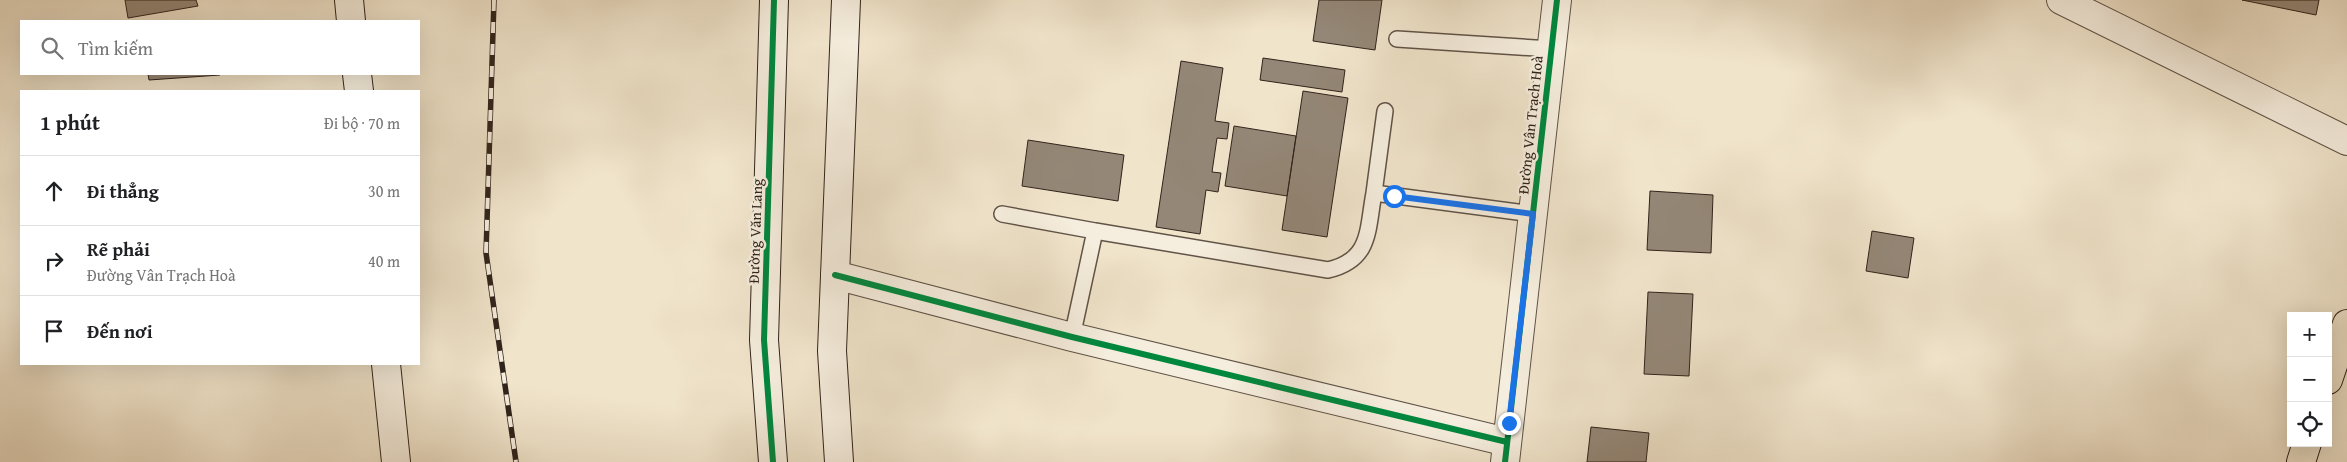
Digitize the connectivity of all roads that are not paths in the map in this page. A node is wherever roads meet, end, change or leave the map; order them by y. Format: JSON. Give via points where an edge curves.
{"nodes":[{"id":1,"x":349,"y":0,"type":"edge"},
{"id":2,"x":774,"y":0,"type":"edge"},
{"id":3,"x":846,"y":0,"type":"edge"},
{"id":4,"x":1557,"y":0,"type":"edge"},
{"id":5,"x":2061,"y":0,"type":"edge"},
{"id":6,"x":351,"y":20,"type":"edge"},
{"id":7,"x":1397,"y":39,"type":"dead end"},
{"id":8,"x":1551,"y":49,"type":"junction"},
{"id":9,"x":357,"y":75,"type":"edge"},
{"id":10,"x":359,"y":90,"type":"edge"},
{"id":11,"x":1385,"y":111,"type":"dead end"},
{"id":12,"x":2347,"y":141,"type":"edge"},
{"id":13,"x":1374,"y":193,"type":"junction"},
{"id":14,"x":1002,"y":214,"type":"dead end"},
{"id":15,"x":1533,"y":214,"type":"junction"},
{"id":16,"x":1095,"y":231,"type":"junction"},
{"id":17,"x":835,"y":275,"type":"junction"},
{"id":18,"x":2347,"y":324,"type":"edge"},
{"id":19,"x":1072,"y":337,"type":"junction"},
{"id":20,"x":386,"y":365,"type":"edge"},
{"id":21,"x":2332,"y":368,"type":"edge"},
{"id":22,"x":2307,"y":447,"type":"edge"},
{"id":23,"x":1506,"y":452,"type":"edge"},
{"id":24,"x":396,"y":462,"type":"edge"},
{"id":25,"x":773,"y":462,"type":"edge"},
{"id":26,"x":839,"y":462,"type":"edge"},
{"id":27,"x":2301,"y":462,"type":"edge"}],
"edges":[{"from":1,"to":6,"type":"street"},
{"from":2,"to":25,"type":"street","name":"Đường Văn Lang","via":[[764,340]]},
{"from":3,"to":17,"type":"street"},
{"from":4,"to":8,"type":"street","name":"Đường Vân Trạch Hoà"},
{"from":5,"to":12,"type":"street"},
{"from":7,"to":8,"type":"lane"},
{"from":8,"to":15,"type":"street","name":"Đường Vân Trạch Hoà"},
{"from":9,"to":10,"type":"street"},
{"from":11,"to":13,"type":"lane"},
{"from":13,"to":15,"type":"lane"},
{"from":13,"to":16,"type":"lane","via":[[1366,241],[1359,256],[1344,267],[1328,270]]},
{"from":14,"to":16,"type":"lane"},
{"from":15,"to":23,"type":"street","name":"Đường Vân Trạch Hoà"},
{"from":16,"to":19,"type":"lane"},
{"from":17,"to":19,"type":"street"},
{"from":17,"to":26,"type":"street","via":[[832,351]]},
{"from":18,"to":21,"type":"highway"},
{"from":19,"to":23,"type":"street"},
{"from":20,"to":24,"type":"street"},
{"from":22,"to":27,"type":"highway"}]}
